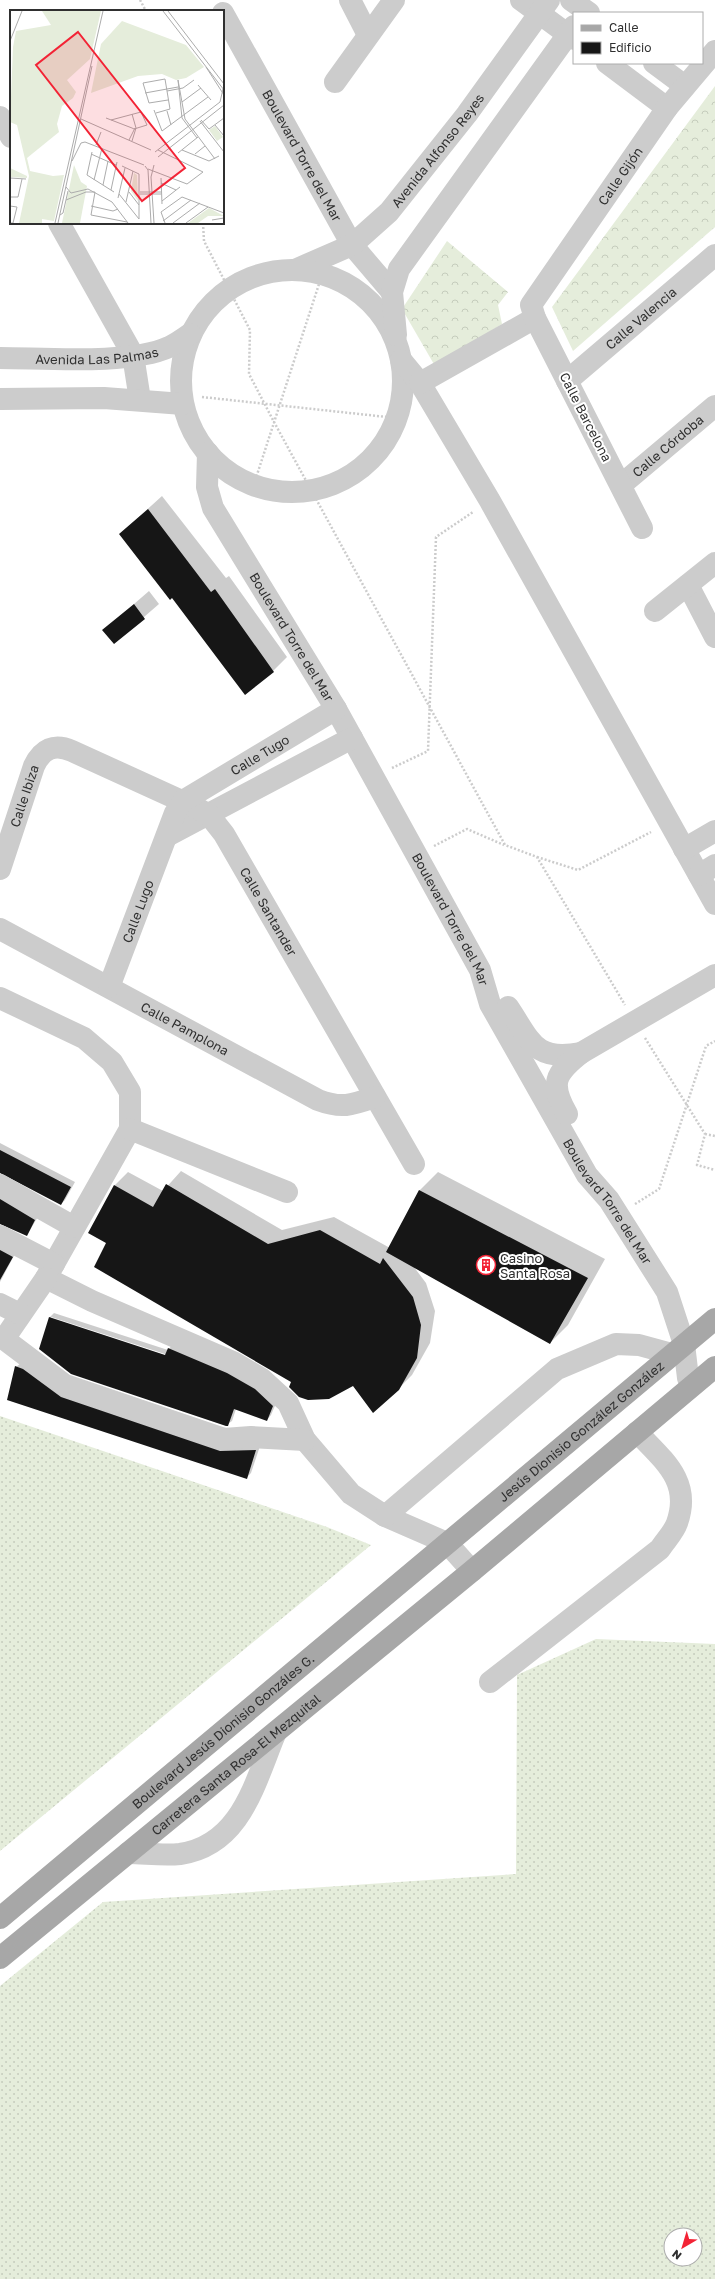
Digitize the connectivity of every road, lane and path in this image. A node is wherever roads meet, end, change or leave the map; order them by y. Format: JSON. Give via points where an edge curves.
{"nodes":[{"id":1,"x":140,"y":0,"type":"edge"},
{"id":2,"x":216,"y":0,"type":"edge"},
{"id":3,"x":350,"y":0,"type":"edge"},
{"id":4,"x":394,"y":0,"type":"edge"},
{"id":5,"x":521,"y":0,"type":"edge"},
{"id":6,"x":544,"y":6,"type":"edge"},
{"id":7,"x":145,"y":10,"type":"edge"},
{"id":8,"x":221,"y":10,"type":"edge"},
{"id":9,"x":573,"y":15,"type":"edge"},
{"id":10,"x":224,"y":16,"type":"edge"},
{"id":11,"x":573,"y":27,"type":"edge"},
{"id":12,"x":368,"y":35,"type":"junction"},
{"id":13,"x":715,"y":50,"type":"edge"},
{"id":14,"x":608,"y":64,"type":"edge"},
{"id":15,"x":655,"y":64,"type":"edge"},
{"id":16,"x":335,"y":82,"type":"dead end"},
{"id":17,"x":685,"y":86,"type":"junction"},
{"id":18,"x":667,"y":108,"type":"junction"},
{"id":19,"x":0,"y":117,"type":"edge"},
{"id":20,"x":10,"y":135,"type":"edge"},
{"id":21,"x":60,"y":224,"type":"edge"},
{"id":22,"x":204,"y":224,"type":"edge"},
{"id":23,"x":352,"y":245,"type":"junction"},
{"id":24,"x":715,"y":255,"type":"edge"},
{"id":25,"x":297,"y":269,"type":"junction"},
{"id":26,"x":322,"y":274,"type":"junction"},
{"id":27,"x":228,"y":290,"type":"junction"},
{"id":28,"x":392,"y":292,"type":"junction"},
{"id":29,"x":533,"y":312,"type":"junction"},
{"id":30,"x":190,"y":334,"type":"junction"},
{"id":31,"x":399,"y":351,"type":"junction"},
{"id":32,"x":133,"y":355,"type":"junction"},
{"id":33,"x":0,"y":358,"type":"edge"},
{"id":34,"x":567,"y":380,"type":"junction"},
{"id":35,"x":420,"y":383,"type":"junction"},
{"id":36,"x":0,"y":399,"type":"edge"},
{"id":37,"x":140,"y":400,"type":"junction"},
{"id":38,"x":182,"y":400,"type":"junction"},
{"id":39,"x":264,"y":403,"type":"junction"},
{"id":40,"x":280,"y":405,"type":"junction"},
{"id":41,"x":715,"y":406,"type":"edge"},
{"id":42,"x":396,"y":418,"type":"junction"},
{"id":43,"x":274,"y":422,"type":"junction"},
{"id":44,"x":208,"y":453,"type":"junction"},
{"id":45,"x":254,"y":484,"type":"junction"},
{"id":46,"x":620,"y":485,"type":"junction"},
{"id":47,"x":311,"y":489,"type":"junction"},
{"id":48,"x":490,"y":501,"type":"junction"},
{"id":49,"x":642,"y":528,"type":"dead end"},
{"id":50,"x":715,"y":563,"type":"edge"},
{"id":51,"x":688,"y":585,"type":"junction"},
{"id":52,"x":655,"y":611,"type":"dead end"},
{"id":53,"x":715,"y":637,"type":"edge"},
{"id":54,"x":428,"y":705,"type":"junction"},
{"id":55,"x":336,"y":709,"type":"junction"},
{"id":56,"x":352,"y":738,"type":"junction"},
{"id":57,"x":47,"y":749,"type":"joint"},
{"id":58,"x":258,"y":756,"type":"junction"},
{"id":59,"x":373,"y":776,"type":"junction"},
{"id":60,"x":273,"y":780,"type":"junction"},
{"id":61,"x":183,"y":801,"type":"junction"},
{"id":62,"x":208,"y":815,"type":"junction"},
{"id":63,"x":669,"y":822,"type":"junction"},
{"id":64,"x":715,"y":831,"type":"edge"},
{"id":65,"x":167,"y":836,"type":"junction"},
{"id":66,"x":505,"y":845,"type":"junction"},
{"id":67,"x":684,"y":849,"type":"junction"},
{"id":68,"x":417,"y":855,"type":"junction"},
{"id":69,"x":537,"y":857,"type":"junction"},
{"id":70,"x":0,"y":869,"type":"edge"},
{"id":71,"x":707,"y":870,"type":"edge"},
{"id":72,"x":715,"y":904,"type":"edge"},
{"id":73,"x":0,"y":930,"type":"edge"},
{"id":74,"x":480,"y":970,"type":"junction"},
{"id":75,"x":715,"y":975,"type":"edge"},
{"id":76,"x":109,"y":987,"type":"junction"},
{"id":77,"x":0,"y":998,"type":"edge"},
{"id":78,"x":635,"y":1022,"type":"junction"},
{"id":79,"x":715,"y":1040,"type":"edge"},
{"id":80,"x":581,"y":1053,"type":"junction"},
{"id":81,"x":375,"y":1097,"type":"junction"},
{"id":82,"x":687,"y":1104,"type":"junction"},
{"id":83,"x":130,"y":1129,"type":"junction"},
{"id":84,"x":704,"y":1134,"type":"junction"},
{"id":85,"x":715,"y":1136,"type":"edge"},
{"id":86,"x":414,"y":1164,"type":"dead end"},
{"id":87,"x":715,"y":1170,"type":"edge"},
{"id":88,"x":0,"y":1186,"type":"edge"},
{"id":89,"x":287,"y":1192,"type":"dead end"},
{"id":90,"x":613,"y":1207,"type":"junction"},
{"id":91,"x":74,"y":1227,"type":"junction"},
{"id":92,"x":0,"y":1236,"type":"edge"},
{"id":93,"x":50,"y":1271,"type":"junction"},
{"id":94,"x":0,"y":1304,"type":"edge"},
{"id":95,"x":20,"y":1314,"type":"junction"},
{"id":96,"x":715,"y":1319,"type":"edge"},
{"id":97,"x":2,"y":1340,"type":"edge"},
{"id":98,"x":678,"y":1349,"type":"junction"},
{"id":99,"x":715,"y":1367,"type":"edge"},
{"id":100,"x":691,"y":1386,"type":"junction"},
{"id":101,"x":637,"y":1432,"type":"junction"},
{"id":102,"x":305,"y":1440,"type":"junction"},
{"id":103,"x":385,"y":1516,"type":"junction"},
{"id":104,"x":447,"y":1543,"type":"junction"},
{"id":105,"x":472,"y":1570,"type":"junction"},
{"id":106,"x":490,"y":1682,"type":"dead end"},
{"id":107,"x":276,"y":1732,"type":"junction"},
{"id":108,"x":128,"y":1853,"type":"junction"},
{"id":109,"x":0,"y":1918,"type":"edge"},
{"id":110,"x":0,"y":1958,"type":"edge"}],
"edges":[{"from":1,"to":7,"type":"path"},
{"from":2,"to":8,"type":"street","name":"Boulevard Torre del Mar"},
{"from":3,"to":12,"type":"street"},
{"from":4,"to":12,"type":"street"},
{"from":5,"to":6,"type":"street"},
{"from":6,"to":9,"type":"street"},
{"from":6,"to":23,"type":"street","name":"Avenida Alfonso Reyes","via":[[467,114],[420,174],[389,212]]},
{"from":10,"to":23,"type":"street","name":"Boulevard Torre del Mar"},
{"from":11,"to":28,"type":"street","via":[[399,269]]},
{"from":12,"to":16,"type":"street"},
{"from":13,"to":17,"type":"street","name":"Calle Gijón"},
{"from":14,"to":18,"type":"street"},
{"from":15,"to":17,"type":"street"},
{"from":17,"to":18,"type":"street","name":"Calle Gijón"},
{"from":18,"to":29,"type":"street","name":"Calle Gijón"},
{"from":19,"to":20,"type":"street"},
{"from":21,"to":32,"type":"street"},
{"from":22,"to":27,"type":"path","via":[[204,240]]},
{"from":23,"to":25,"type":"street","name":"Avenida Alfonso Reyes"},
{"from":23,"to":28,"type":"street","name":"Boulevard Torre del Mar"},
{"from":24,"to":34,"type":"street","name":"Calle Valencia"},
{"from":25,"to":26,"type":"street"},
{"from":25,"to":27,"type":"street","via":[[265,272]]},
{"from":26,"to":31,"type":"street","via":[[358,291],[381,314]]},
{"from":26,"to":40,"type":"path"},
{"from":27,"to":30,"type":"street","via":[[208,306]]},
{"from":27,"to":39,"type":"path","via":[[250,330],[249,374]]},
{"from":28,"to":31,"type":"street"},
{"from":29,"to":34,"type":"street","name":"Calle Barcelona"},
{"from":29,"to":35,"type":"street"},
{"from":30,"to":32,"type":"street","name":"Avenida Las Palmas","via":[[168,347]]},
{"from":30,"to":38,"type":"street","via":[[182,357]]},
{"from":31,"to":35,"type":"street"},
{"from":31,"to":42,"type":"street","via":[[403,393]]},
{"from":32,"to":33,"type":"street","name":"Avenida Las Palmas","via":[[94,358]]},
{"from":32,"to":37,"type":"street"},
{"from":34,"to":46,"type":"street","name":"Calle Barcelona"},
{"from":35,"to":48,"type":"street"},
{"from":36,"to":37,"type":"street"},
{"from":37,"to":38,"type":"street"},
{"from":38,"to":39,"type":"path"},
{"from":38,"to":44,"type":"street","via":[[192,430]]},
{"from":39,"to":40,"type":"path"},
{"from":39,"to":43,"type":"path"},
{"from":40,"to":42,"type":"path"},
{"from":40,"to":43,"type":"path"},
{"from":41,"to":46,"type":"street","name":"Calle Córdoba"},
{"from":42,"to":47,"type":"street","via":[[378,451],[354,473],[325,487]]},
{"from":43,"to":45,"type":"path"},
{"from":43,"to":47,"type":"path"},
{"from":44,"to":45,"type":"street","via":[[232,475]]},
{"from":44,"to":55,"type":"street","name":"Boulevard Torre del Mar","via":[[207,487],[213,508]]},
{"from":45,"to":47,"type":"street","via":[[262,488],[294,492]]},
{"from":46,"to":49,"type":"street","name":"Calle Barcelona"},
{"from":47,"to":54,"type":"path"},
{"from":48,"to":54,"type":"path","via":[[436,537]]},
{"from":48,"to":63,"type":"street"},
{"from":50,"to":51,"type":"street"},
{"from":51,"to":52,"type":"street"},
{"from":51,"to":53,"type":"street"},
{"from":54,"to":59,"type":"path","via":[[428,750]]},
{"from":54,"to":66,"type":"path"},
{"from":55,"to":56,"type":"street","name":"Boulevard Torre del Mar"},
{"from":55,"to":58,"type":"street","name":"Calle Tugo"},
{"from":56,"to":59,"type":"street","name":"Boulevard Torre del Mar"},
{"from":56,"to":60,"type":"street"},
{"from":57,"to":61,"type":"street","name":"Calle Santander","via":[[62,747]]},
{"from":57,"to":70,"type":"street","name":"Calle Ibiza","via":[[39,755],[34,766]]},
{"from":58,"to":60,"type":"street"},
{"from":58,"to":61,"type":"street","name":"Calle Tugo"},
{"from":59,"to":68,"type":"street","name":"Boulevard Torre del Mar"},
{"from":60,"to":62,"type":"street"},
{"from":61,"to":62,"type":"street","name":"Calle Santander"},
{"from":61,"to":65,"type":"street","name":"Calle Lugo"},
{"from":62,"to":65,"type":"street"},
{"from":62,"to":81,"type":"street","name":"Calle Santander","via":[[224,834]]},
{"from":63,"to":67,"type":"street"},
{"from":63,"to":69,"type":"path","via":[[578,870]]},
{"from":64,"to":67,"type":"street"},
{"from":65,"to":76,"type":"street","name":"Calle Lugo"},
{"from":66,"to":68,"type":"path","via":[[467,829]]},
{"from":66,"to":69,"type":"path"},
{"from":67,"to":71,"type":"street"},
{"from":68,"to":74,"type":"street","name":"Boulevard Torre del Mar"},
{"from":69,"to":78,"type":"path"},
{"from":71,"to":72,"type":"street"},
{"from":73,"to":76,"type":"street","name":"Calle Pamplona"},
{"from":74,"to":80,"type":"street","via":[[538,1048],[561,1057]]},
{"from":74,"to":90,"type":"street","name":"Boulevard Torre del Mar","via":[[490,1004],[587,1175]]},
{"from":75,"to":78,"type":"street"},
{"from":76,"to":81,"type":"street","name":"Calle Pamplona","via":[[318,1100],[332,1105],[348,1106]]},
{"from":77,"to":83,"type":"street","via":[[84,1038],[112,1062],[130,1092]]},
{"from":78,"to":80,"type":"street"},
{"from":78,"to":82,"type":"path"},
{"from":79,"to":82,"type":"path","via":[[706,1046]]},
{"from":80,"to":90,"type":"street","via":[[559,1073],[557,1097],[598,1169]]},
{"from":81,"to":86,"type":"street","name":"Calle Santander"},
{"from":82,"to":84,"type":"path"},
{"from":82,"to":90,"type":"path","via":[[659,1189]]},
{"from":83,"to":89,"type":"street"},
{"from":83,"to":91,"type":"street"},
{"from":84,"to":85,"type":"path"},
{"from":84,"to":87,"type":"path","via":[[697,1165]]},
{"from":88,"to":91,"type":"street"},
{"from":90,"to":98,"type":"street","name":"Boulevard Torre del Mar","via":[[668,1292]]},
{"from":91,"to":93,"type":"street"},
{"from":92,"to":93,"type":"street"},
{"from":93,"to":95,"type":"street"},
{"from":93,"to":102,"type":"street","via":[[92,1301],[250,1371],[288,1403]]},
{"from":94,"to":95,"type":"street"},
{"from":95,"to":97,"type":"street"},
{"from":96,"to":98,"type":"main road","name":"Jesús Dionisio González González"},
{"from":97,"to":102,"type":"street","via":[[65,1385],[217,1437]]},
{"from":98,"to":100,"type":"street","name":"Boulevard Torre del Mar"},
{"from":98,"to":103,"type":"street","via":[[616,1344],[558,1369]]},
{"from":98,"to":104,"type":"main road","name":"Jesús Dionisio González González"},
{"from":99,"to":100,"type":"main road"},
{"from":100,"to":101,"type":"main road"},
{"from":101,"to":105,"type":"main road"},
{"from":101,"to":106,"type":"street","via":[[670,1467],[679,1482],[682,1499],[677,1524],[660,1549]]},
{"from":102,"to":103,"type":"street","via":[[351,1494]]},
{"from":103,"to":104,"type":"street"},
{"from":104,"to":105,"type":"street"},
{"from":104,"to":109,"type":"main road","name":"Boulevard Jesús Dionisio Gonzáles G."},
{"from":105,"to":107,"type":"main road","name":"Carretera Santa Rosa-El Mezquital"},
{"from":107,"to":108,"type":"main road","name":"Carretera Santa Rosa-El Mezquital"},
{"from":107,"to":108,"type":"street","via":[[243,1810],[227,1832],[199,1850],[178,1854]]},
{"from":108,"to":110,"type":"main road","name":"Carretera Santa Rosa-El Mezquital"}]}
